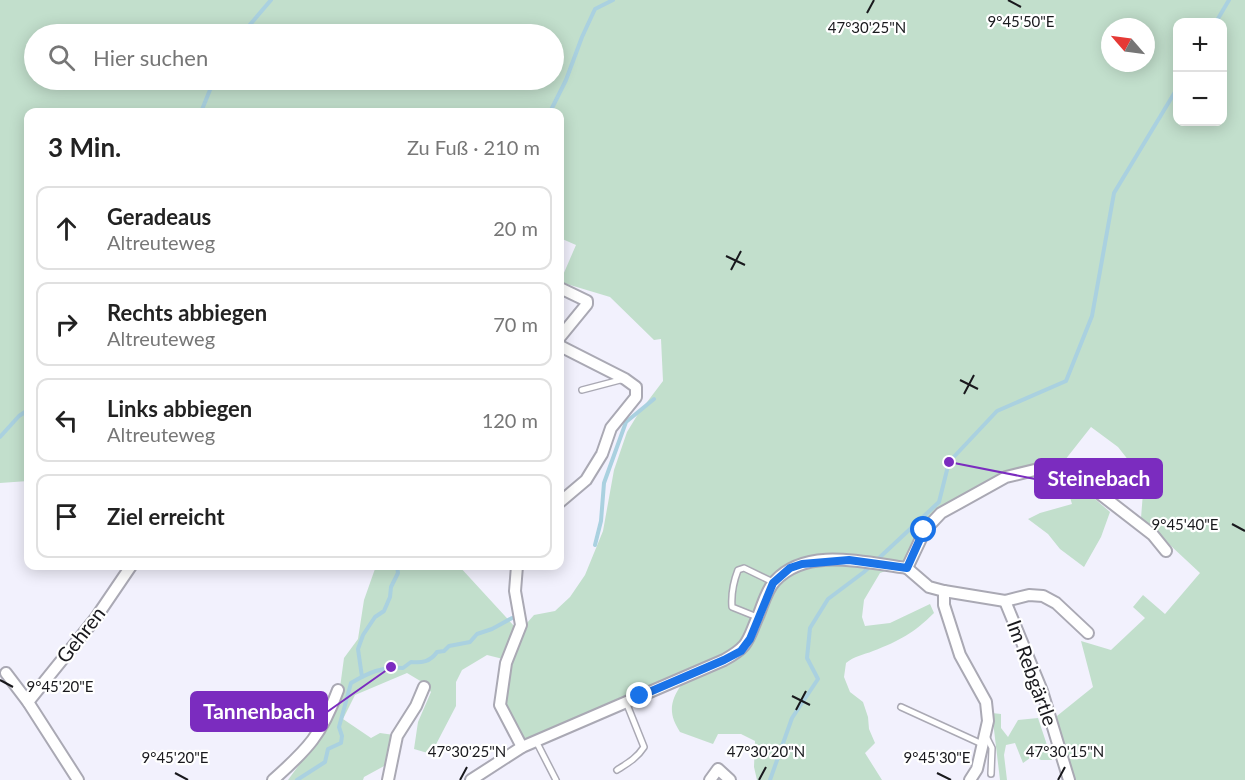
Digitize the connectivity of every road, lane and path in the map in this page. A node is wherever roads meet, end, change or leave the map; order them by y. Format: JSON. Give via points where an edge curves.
{"nodes":[{"id":1,"x":564,"y":290,"type":"edge"},
{"id":2,"x":564,"y":332,"type":"edge"},
{"id":3,"x":564,"y":348,"type":"edge"},
{"id":4,"x":625,"y":378,"type":"junction"},
{"id":5,"x":582,"y":390,"type":"dead end"},
{"id":6,"x":564,"y":499,"type":"edge"},
{"id":7,"x":1166,"y":551,"type":"dead end"},
{"id":8,"x":907,"y":568,"type":"junction"},
{"id":9,"x":128,"y":570,"type":"edge"},
{"id":10,"x":517,"y":570,"type":"edge"},
{"id":11,"x":773,"y":583,"type":"junction"},
{"id":12,"x":944,"y":591,"type":"junction"},
{"id":13,"x":1005,"y":601,"type":"junction"},
{"id":14,"x":757,"y":617,"type":"junction"},
{"id":15,"x":1088,"y":633,"type":"dead end"},
{"id":16,"x":6,"y":673,"type":"dead end"},
{"id":17,"x":424,"y":687,"type":"dead end"},
{"id":18,"x":338,"y":690,"type":"dead end"},
{"id":19,"x":28,"y":702,"type":"junction"},
{"id":20,"x":626,"y":702,"type":"junction"},
{"id":21,"x":901,"y":707,"type":"dead end"},
{"id":22,"x":983,"y":739,"type":"junction"},
{"id":23,"x":537,"y":741,"type":"junction"},
{"id":24,"x":522,"y":747,"type":"junction"},
{"id":25,"x":617,"y":770,"type":"dead end"},
{"id":26,"x":991,"y":774,"type":"dead end"},
{"id":27,"x":78,"y":780,"type":"edge"},
{"id":28,"x":273,"y":780,"type":"edge"},
{"id":29,"x":388,"y":780,"type":"edge"},
{"id":30,"x":471,"y":780,"type":"edge"},
{"id":31,"x":556,"y":780,"type":"edge"},
{"id":32,"x":710,"y":780,"type":"edge"},
{"id":33,"x":730,"y":780,"type":"edge"},
{"id":34,"x":970,"y":780,"type":"edge"},
{"id":35,"x":1069,"y":780,"type":"edge"}],
"edges":[{"from":1,"to":2,"type":"street","via":[[587,304]]},
{"from":3,"to":4,"type":"street"},
{"from":4,"to":5,"type":"lane"},
{"from":4,"to":6,"type":"street","via":[[636,387],[636,397],[611,428],[602,454],[586,480]]},
{"from":7,"to":8,"type":"street","via":[[1119,507],[1064,466],[1055,465],[1006,477],[940,513],[924,530]]},
{"from":8,"to":11,"type":"street","via":[[829,560],[790,568]]},
{"from":8,"to":12,"type":"street","name":"Im Rebgärtle","via":[[929,587]]},
{"from":9,"to":19,"type":"street","name":"Gehren","via":[[95,620]]},
{"from":10,"to":24,"type":"street","via":[[515,591],[521,625],[506,663],[500,705]]},
{"from":11,"to":14,"type":"street"},
{"from":11,"to":14,"type":"lane","via":[[744,568],[738,570],[732,607]]},
{"from":12,"to":13,"type":"street","name":"Im Rebgärtle"},
{"from":12,"to":22,"type":"street","via":[[944,604],[960,655],[986,702],[988,721]]},
{"from":13,"to":15,"type":"street","name":"Im Rebgärtle","via":[[1043,596]]},
{"from":13,"to":35,"type":"street","name":"Im Rebgärtle","via":[[1042,691]]},
{"from":14,"to":20,"type":"street","via":[[750,639],[741,651]]},
{"from":16,"to":19,"type":"street"},
{"from":17,"to":29,"type":"street","via":[[397,736]]},
{"from":18,"to":28,"type":"street","via":[[330,713],[310,746]]},
{"from":19,"to":27,"type":"street"},
{"from":20,"to":23,"type":"street"},
{"from":20,"to":25,"type":"lane","via":[[644,747]]},
{"from":21,"to":22,"type":"lane"},
{"from":22,"to":26,"type":"lane","via":[[992,748]]},
{"from":22,"to":34,"type":"street","via":[[977,769]]},
{"from":23,"to":24,"type":"street"},
{"from":23,"to":31,"type":"lane"},
{"from":24,"to":30,"type":"street"},
{"from":32,"to":33,"type":"street","via":[[718,769]]}]}
